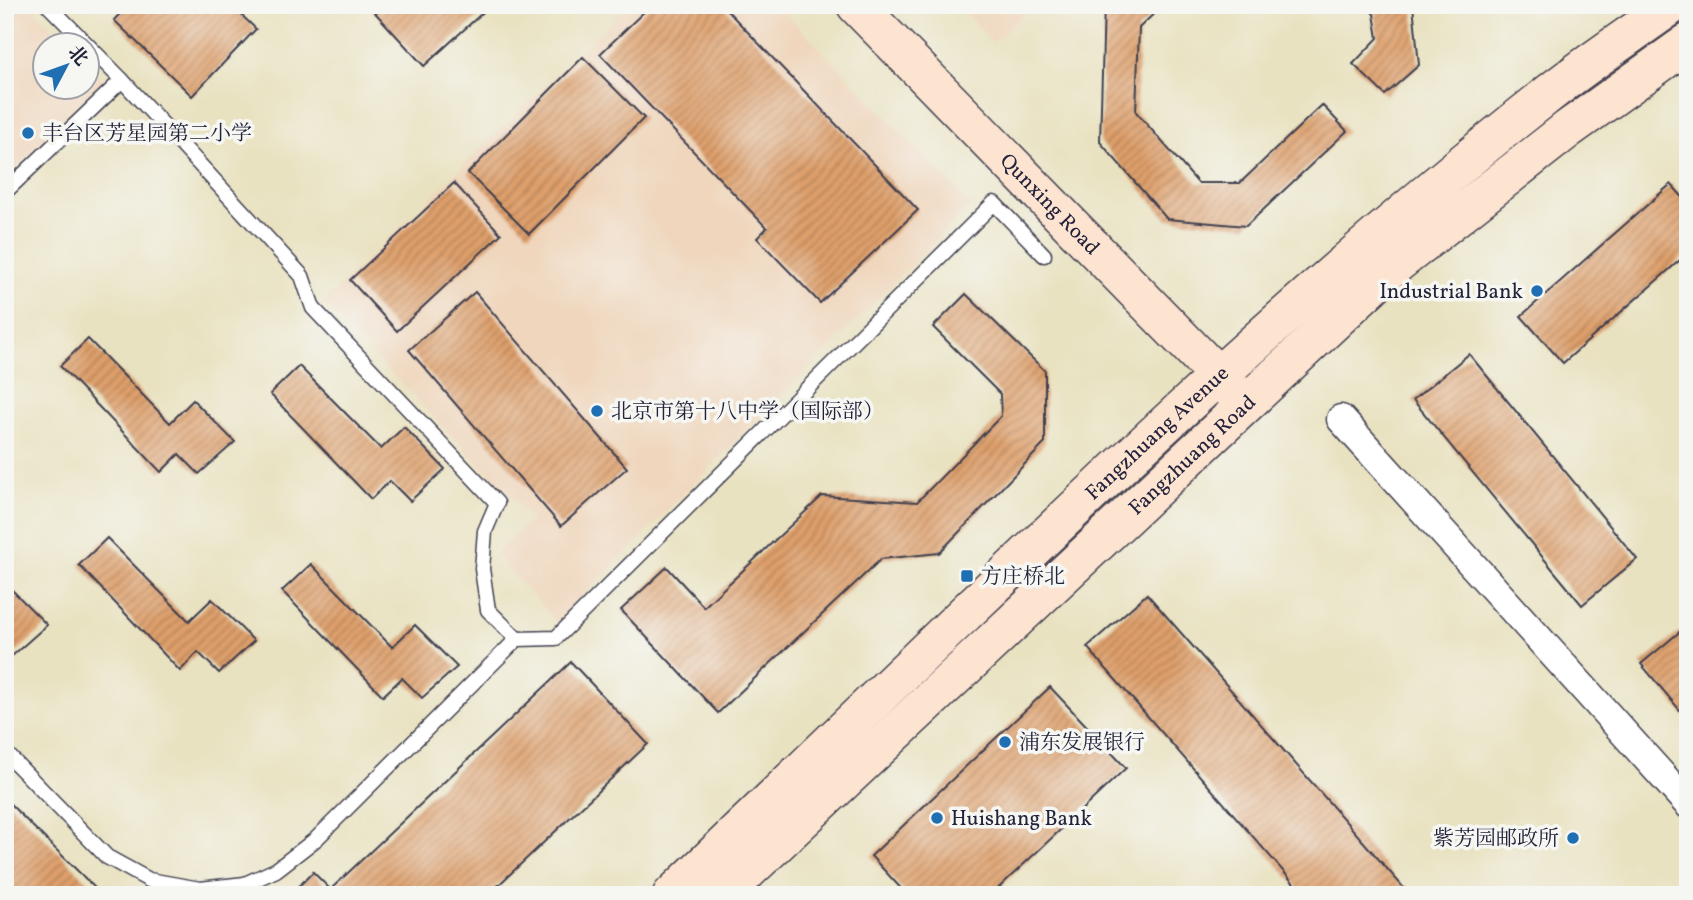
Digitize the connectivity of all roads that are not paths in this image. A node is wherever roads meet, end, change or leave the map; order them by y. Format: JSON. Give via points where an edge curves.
{"nodes":[{"id":1,"x":48,"y":5,"type":"edge"},
{"id":2,"x":856,"y":5,"type":"edge"},
{"id":3,"x":1672,"y":5,"type":"edge"},
{"id":4,"x":1688,"y":43,"type":"edge"},
{"id":5,"x":122,"y":80,"type":"junction"},
{"id":6,"x":5,"y":192,"type":"edge"},
{"id":7,"x":1044,"y":255,"type":"dead end"},
{"id":8,"x":1217,"y":374,"type":"junction"},
{"id":9,"x":1243,"y":403,"type":"junction"},
{"id":10,"x":1341,"y":419,"type":"dead end"},
{"id":11,"x":517,"y":639,"type":"junction"},
{"id":12,"x":5,"y":752,"type":"edge"},
{"id":13,"x":1688,"y":804,"type":"edge"},
{"id":14,"x":672,"y":895,"type":"edge"},
{"id":15,"x":722,"y":895,"type":"edge"}],
"edges":[{"from":1,"to":5,"type":"lane"},
{"from":2,"to":8,"type":"main road","name":"Qunxing Road"},
{"from":3,"to":8,"type":"main road","name":"Fangzhuang Avenue","via":[[1543,98]]},
{"from":4,"to":9,"type":"main road","name":"Fangzhuang Road","via":[[1568,129],[1390,269]]},
{"from":5,"to":6,"type":"lane"},
{"from":5,"to":11,"type":"lane","via":[[302,276],[313,308],[497,503],[485,531],[482,569],[488,610]]},
{"from":7,"to":11,"type":"lane","via":[[994,203],[556,638]]},
{"from":8,"to":9,"type":"main road","name":"Qunxing Road"},
{"from":8,"to":14,"type":"main road","name":"Fangzhuang Avenue"},
{"from":9,"to":15,"type":"main road","name":"Fangzhuang Road"},
{"from":10,"to":13,"type":"street"},
{"from":11,"to":12,"type":"lane","via":[[316,839],[276,870],[245,884],[200,889],[149,880],[107,857]]}]}
